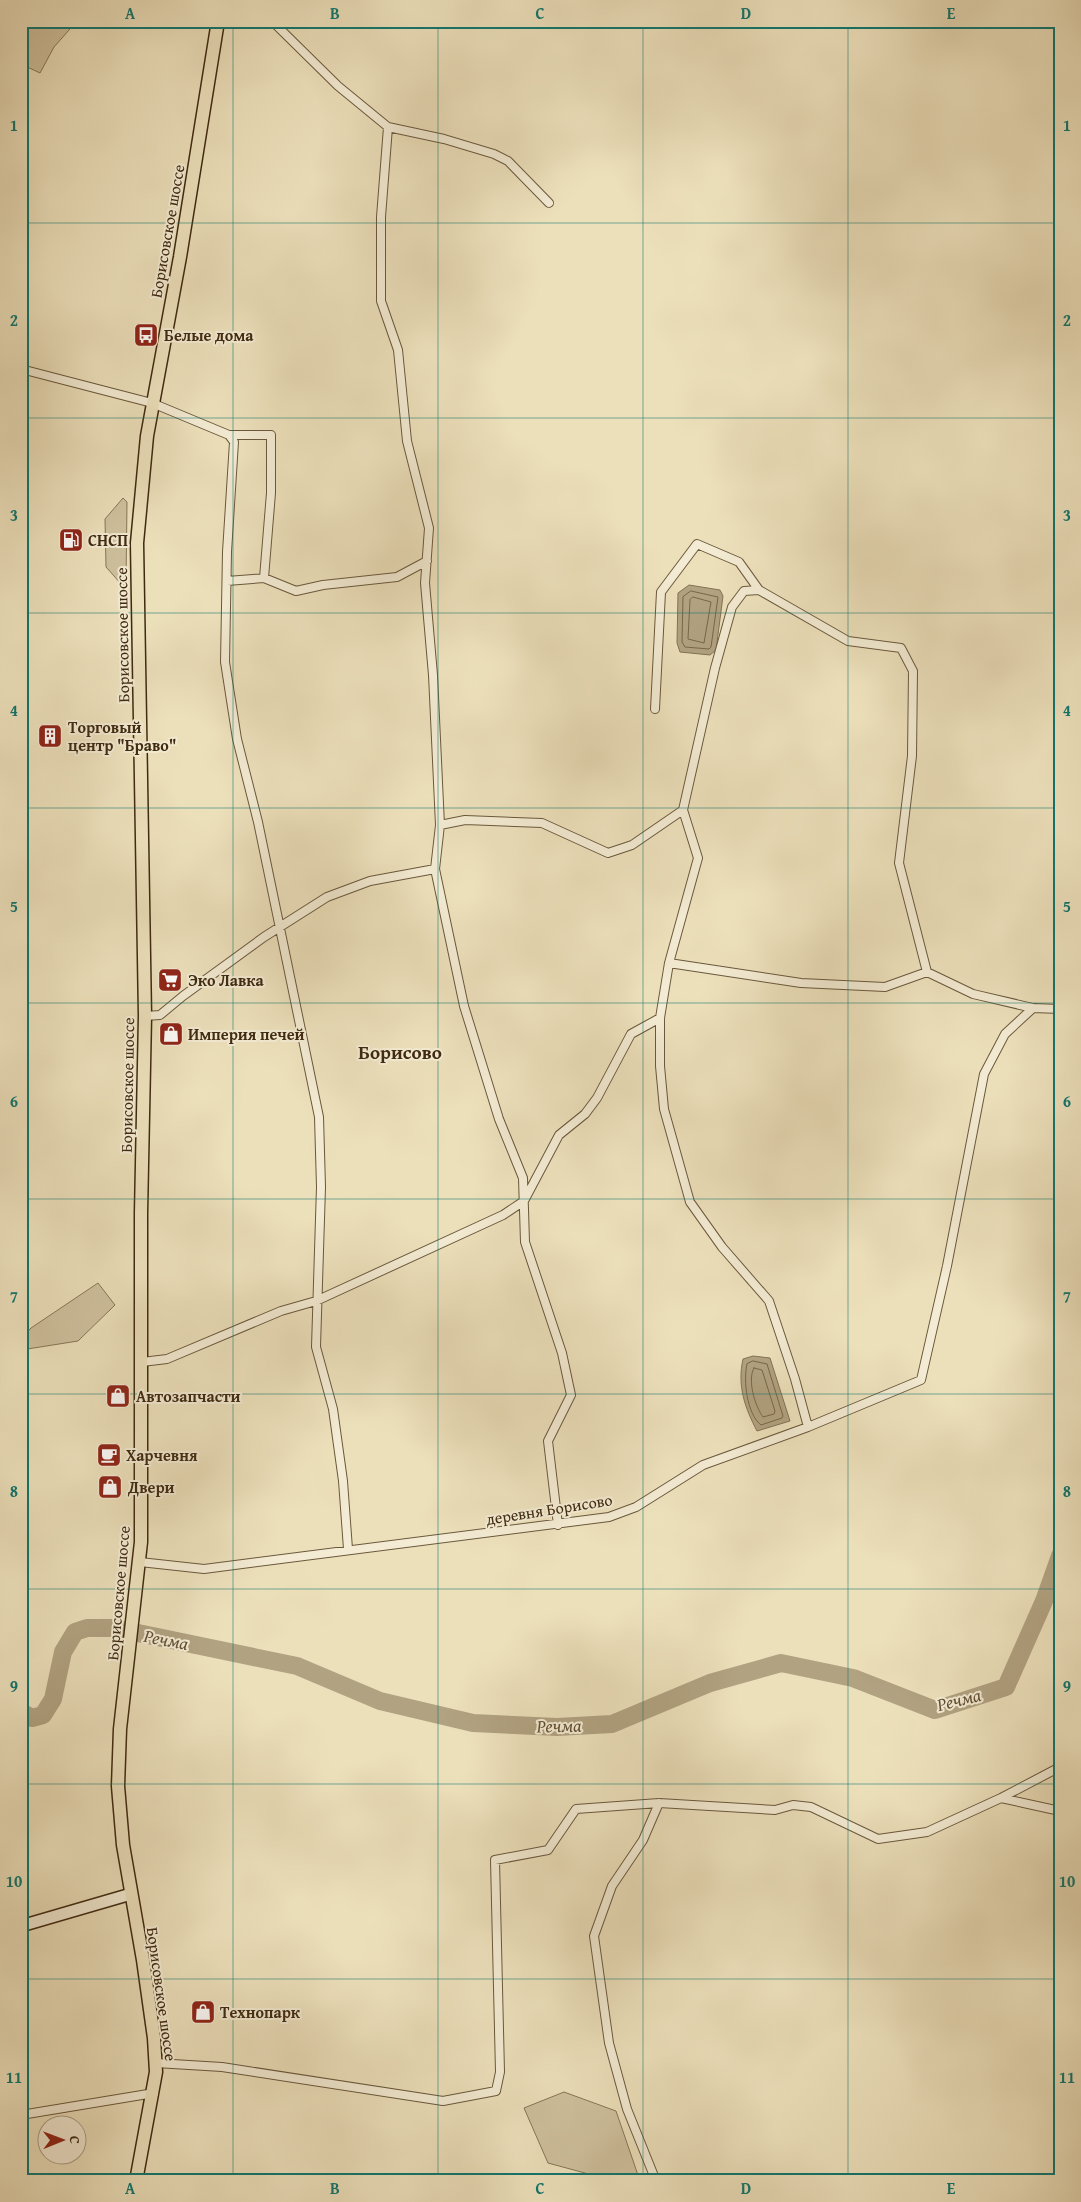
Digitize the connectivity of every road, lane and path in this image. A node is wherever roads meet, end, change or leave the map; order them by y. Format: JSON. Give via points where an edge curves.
{"nodes":[{"id":1,"x":218,"y":21,"type":"edge"},
{"id":2,"x":272,"y":21,"type":"edge"},
{"id":3,"x":388,"y":127,"type":"junction"},
{"id":4,"x":549,"y":204,"type":"dead end"},
{"id":5,"x":21,"y":369,"type":"edge"},
{"id":6,"x":152,"y":403,"type":"junction"},
{"id":7,"x":229,"y":434,"type":"junction"},
{"id":8,"x":427,"y":561,"type":"junction"},
{"id":9,"x":264,"y":578,"type":"junction"},
{"id":10,"x":227,"y":581,"type":"junction"},
{"id":11,"x":759,"y":590,"type":"junction"},
{"id":12,"x":655,"y":709,"type":"dead end"},
{"id":13,"x":683,"y":810,"type":"junction"},
{"id":14,"x":440,"y":825,"type":"junction"},
{"id":15,"x":434,"y":869,"type":"junction"},
{"id":16,"x":279,"y":929,"type":"junction"},
{"id":17,"x":669,"y":963,"type":"junction"},
{"id":18,"x":926,"y":972,"type":"junction"},
{"id":19,"x":1032,"y":1008,"type":"junction"},
{"id":20,"x":1060,"y":1009,"type":"edge"},
{"id":21,"x":145,"y":1016,"type":"junction"},
{"id":22,"x":660,"y":1018,"type":"junction"},
{"id":23,"x":524,"y":1201,"type":"junction"},
{"id":24,"x":316,"y":1301,"type":"junction"},
{"id":25,"x":142,"y":1362,"type":"junction"},
{"id":26,"x":808,"y":1427,"type":"junction"},
{"id":27,"x":558,"y":1525,"type":"junction"},
{"id":28,"x":348,"y":1549,"type":"junction"},
{"id":29,"x":140,"y":1562,"type":"junction"},
{"id":30,"x":1060,"y":1767,"type":"edge"},
{"id":31,"x":1001,"y":1798,"type":"junction"},
{"id":32,"x":659,"y":1803,"type":"junction"},
{"id":33,"x":1060,"y":1811,"type":"edge"},
{"id":34,"x":131,"y":1894,"type":"junction"},
{"id":35,"x":21,"y":1926,"type":"edge"},
{"id":36,"x":156,"y":2063,"type":"junction"},
{"id":37,"x":154,"y":2093,"type":"junction"},
{"id":38,"x":21,"y":2115,"type":"edge"},
{"id":39,"x":136,"y":2181,"type":"edge"},
{"id":40,"x":656,"y":2181,"type":"edge"}],
"edges":[{"from":1,"to":6,"type":"main road","name":"Борисовское шоссе","via":[[180,257]]},
{"from":2,"to":3,"type":"street","via":[[338,86]]},
{"from":3,"to":4,"type":"street","via":[[444,139],[501,157]]},
{"from":3,"to":8,"type":"street","via":[[380,217],[381,301],[398,350],[407,441],[429,528]]},
{"from":5,"to":6,"type":"street"},
{"from":6,"to":7,"type":"street"},
{"from":6,"to":21,"type":"main road","name":"Борисовское шоссе","via":[[137,543]]},
{"from":7,"to":9,"type":"street","via":[[271,435]]},
{"from":7,"to":10,"type":"street","via":[[234,442]]},
{"from":8,"to":9,"type":"street","via":[[397,577],[296,591]]},
{"from":8,"to":14,"type":"street","via":[[425,583]]},
{"from":9,"to":10,"type":"street"},
{"from":10,"to":16,"type":"street","via":[[225,662],[237,739],[258,822]]},
{"from":11,"to":12,"type":"street","via":[[738,562],[697,544],[661,592]]},
{"from":11,"to":13,"type":"street","via":[[744,591],[732,608]]},
{"from":11,"to":18,"type":"street","via":[[848,641],[901,648],[913,671],[912,756],[899,863]]},
{"from":13,"to":14,"type":"street","via":[[632,845],[608,853],[542,823],[464,820]]},
{"from":13,"to":17,"type":"street","via":[[698,858]]},
{"from":14,"to":15,"type":"street"},
{"from":15,"to":16,"type":"street","via":[[370,881],[327,897]]},
{"from":15,"to":23,"type":"street","via":[[464,1006],[498,1119],[523,1178]]},
{"from":16,"to":21,"type":"street","via":[[205,980],[160,1016]]},
{"from":16,"to":24,"type":"street","via":[[319,1117],[321,1187]]},
{"from":17,"to":18,"type":"street","via":[[801,983],[885,988]]},
{"from":17,"to":22,"type":"street"},
{"from":18,"to":19,"type":"street","via":[[974,994]]},
{"from":19,"to":20,"type":"street"},
{"from":19,"to":26,"type":"street","name":"деревня Борисово","via":[[1005,1034],[984,1074],[921,1380]]},
{"from":21,"to":25,"type":"main road","name":"Борисовское шоссе"},
{"from":22,"to":23,"type":"street","via":[[631,1034],[598,1098],[586,1114],[559,1135]]},
{"from":22,"to":26,"type":"street","via":[[664,1109],[690,1202],[722,1247],[769,1300]]},
{"from":23,"to":24,"type":"street","via":[[503,1215]]},
{"from":23,"to":27,"type":"street","via":[[525,1242],[562,1353],[571,1395],[548,1441]]},
{"from":24,"to":25,"type":"street","via":[[281,1311],[167,1359]]},
{"from":24,"to":28,"type":"street","via":[[316,1347],[333,1409],[344,1481]]},
{"from":25,"to":29,"type":"main road","name":"Борисовское шоссе"},
{"from":26,"to":27,"type":"street","name":"деревня Борисово","via":[[702,1465],[636,1507],[609,1517]]},
{"from":27,"to":28,"type":"street","name":"деревня Борисово"},
{"from":28,"to":29,"type":"street","name":"деревня Борисово","via":[[204,1569]]},
{"from":29,"to":34,"type":"main road","name":"Борисовское шоссе","via":[[120,1729],[118,1786]]},
{"from":30,"to":31,"type":"street"},
{"from":31,"to":32,"type":"street","via":[[927,1832],[878,1838],[811,1807],[793,1805],[774,1810]]},
{"from":31,"to":33,"type":"street"},
{"from":32,"to":36,"type":"street","via":[[576,1809],[548,1850],[495,1860],[500,2072],[496,2091],[444,2101],[222,2067]]},
{"from":32,"to":40,"type":"street","via":[[643,1840],[612,1886],[594,1936],[610,2049],[626,2109]]},
{"from":34,"to":35,"type":"street"},
{"from":34,"to":36,"type":"main road","name":"Борисовское шоссе"},
{"from":36,"to":37,"type":"main road","name":"Борисовское шоссе"},
{"from":37,"to":38,"type":"street"},
{"from":37,"to":39,"type":"main road","name":"Борисовское шоссе"}]}
